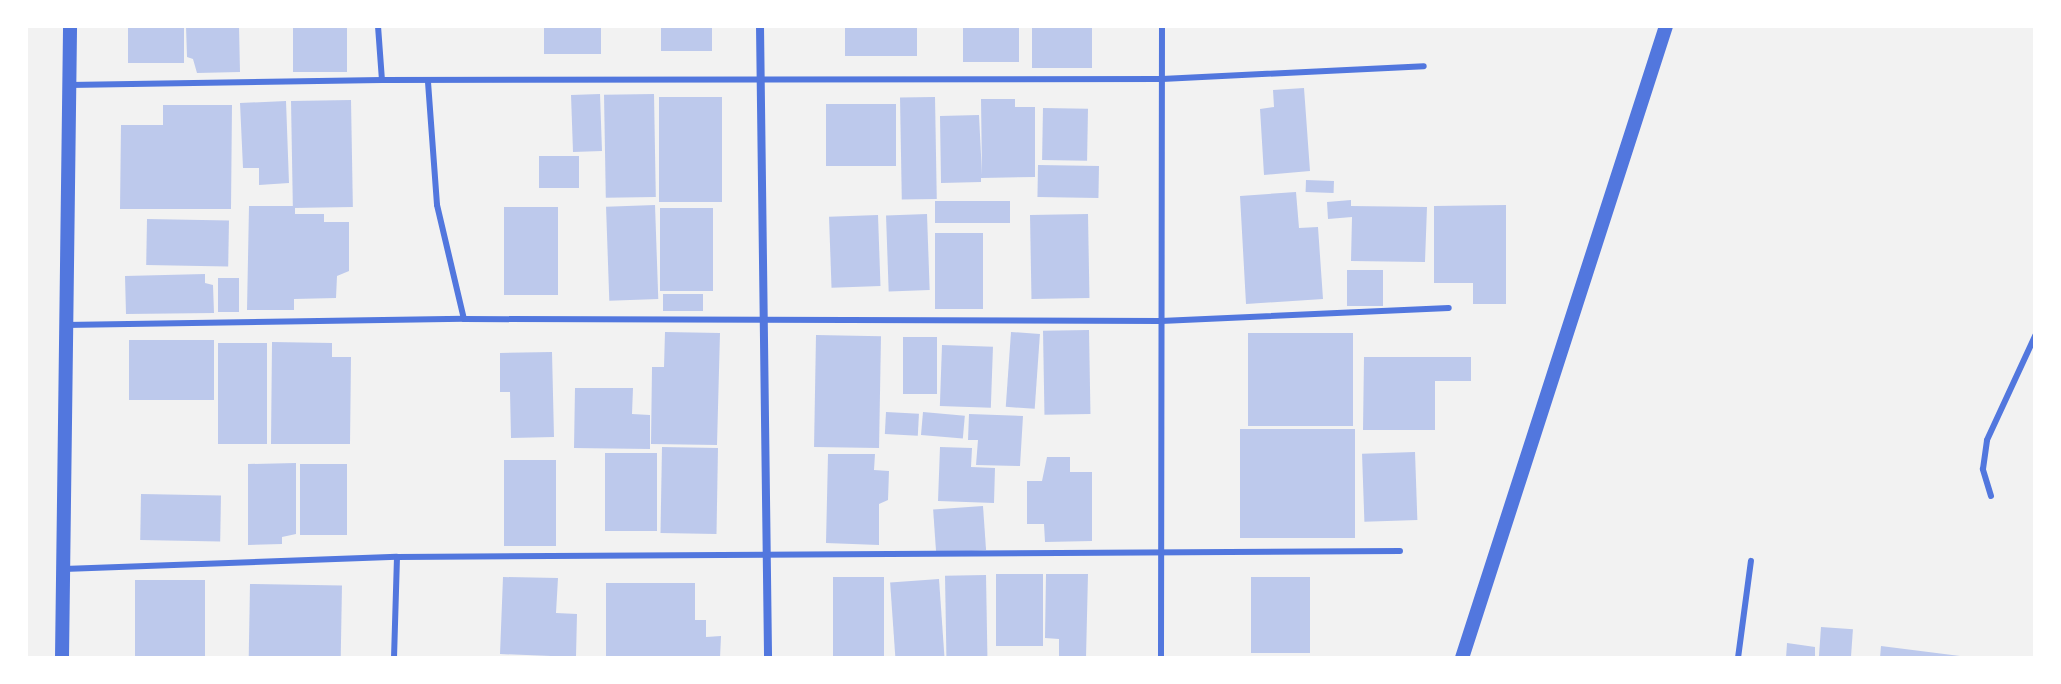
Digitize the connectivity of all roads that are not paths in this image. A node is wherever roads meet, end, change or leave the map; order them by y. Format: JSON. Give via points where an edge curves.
{"nodes":[{"id":1,"x":70,"y":26,"type":"edge"},
{"id":2,"x":378,"y":26,"type":"edge"},
{"id":3,"x":760,"y":26,"type":"edge"},
{"id":4,"x":1162,"y":26,"type":"edge"},
{"id":5,"x":1666,"y":26,"type":"edge"},
{"id":6,"x":1424,"y":66,"type":"dead end"},
{"id":7,"x":1162,"y":79,"type":"junction"},
{"id":8,"x":382,"y":80,"type":"junction"},
{"id":9,"x":760,"y":80,"type":"junction"},
{"id":10,"x":428,"y":82,"type":"junction"},
{"id":11,"x":69,"y":85,"type":"junction"},
{"id":12,"x":1449,"y":308,"type":"dead end"},
{"id":13,"x":464,"y":319,"type":"junction"},
{"id":14,"x":763,"y":321,"type":"junction"},
{"id":15,"x":1162,"y":321,"type":"junction"},
{"id":16,"x":65,"y":325,"type":"junction"},
{"id":17,"x":2035,"y":336,"type":"edge"},
{"id":18,"x":1991,"y":496,"type":"dead end"},
{"id":19,"x":1400,"y":551,"type":"dead end"},
{"id":20,"x":1160,"y":553,"type":"junction"},
{"id":21,"x":767,"y":556,"type":"junction"},
{"id":22,"x":397,"y":557,"type":"junction"},
{"id":23,"x":1751,"y":561,"type":"dead end"},
{"id":24,"x":60,"y":569,"type":"junction"},
{"id":25,"x":62,"y":658,"type":"edge"},
{"id":26,"x":394,"y":658,"type":"edge"},
{"id":27,"x":768,"y":658,"type":"edge"},
{"id":28,"x":1161,"y":658,"type":"edge"},
{"id":29,"x":1462,"y":658,"type":"edge"},
{"id":30,"x":1738,"y":658,"type":"edge"}],
"edges":[{"from":1,"to":11,"type":"street"},
{"from":2,"to":8,"type":"lane"},
{"from":3,"to":9,"type":"street"},
{"from":4,"to":7,"type":"lane"},
{"from":5,"to":29,"type":"street"},
{"from":6,"to":7,"type":"lane"},
{"from":7,"to":9,"type":"lane"},
{"from":7,"to":15,"type":"lane"},
{"from":8,"to":10,"type":"lane"},
{"from":8,"to":11,"type":"lane"},
{"from":9,"to":10,"type":"lane"},
{"from":9,"to":14,"type":"street"},
{"from":10,"to":13,"type":"lane","via":[[437,205]]},
{"from":11,"to":16,"type":"street"},
{"from":12,"to":15,"type":"lane"},
{"from":13,"to":14,"type":"lane"},
{"from":13,"to":16,"type":"lane"},
{"from":14,"to":15,"type":"lane"},
{"from":14,"to":21,"type":"street"},
{"from":15,"to":20,"type":"lane"},
{"from":16,"to":24,"type":"street"},
{"from":17,"to":18,"type":"lane","via":[[1987,440],[1983,469]]},
{"from":19,"to":20,"type":"lane"},
{"from":20,"to":21,"type":"lane"},
{"from":20,"to":28,"type":"lane"},
{"from":21,"to":22,"type":"lane"},
{"from":21,"to":27,"type":"street"},
{"from":22,"to":24,"type":"lane"},
{"from":22,"to":26,"type":"lane"},
{"from":23,"to":30,"type":"lane"},
{"from":24,"to":25,"type":"street"}]}
